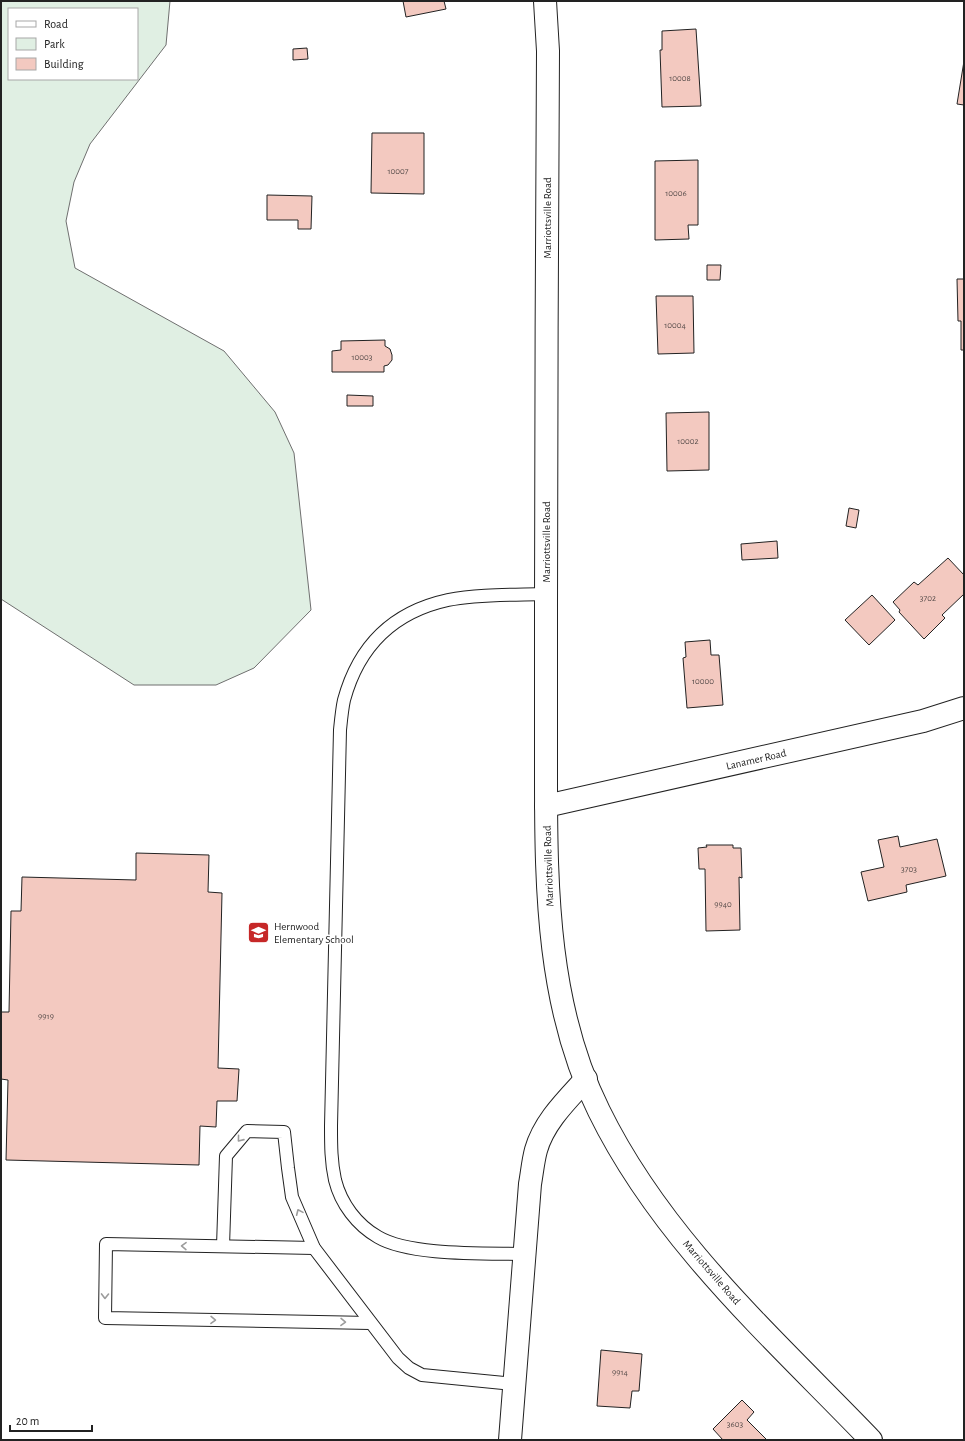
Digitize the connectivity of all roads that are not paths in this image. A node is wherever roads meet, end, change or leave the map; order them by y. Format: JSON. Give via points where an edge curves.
{"nodes":[{"id":1,"x":545,"y":1,"type":"edge"},
{"id":2,"x":546,"y":594,"type":"junction"},
{"id":3,"x":964,"y":708,"type":"edge"},
{"id":4,"x":546,"y":806,"type":"junction"},
{"id":5,"x":586,"y":1080,"type":"junction"},
{"id":6,"x":223,"y":1246,"type":"junction"},
{"id":7,"x":314,"y":1248,"type":"junction"},
{"id":8,"x":524,"y":1254,"type":"junction"},
{"id":9,"x":370,"y":1323,"type":"junction"},
{"id":10,"x":514,"y":1384,"type":"junction"},
{"id":11,"x":510,"y":1440,"type":"edge"},
{"id":12,"x":871,"y":1440,"type":"edge"}],
"edges":[{"from":1,"to":2,"type":"main road","name":"Marriottsville Road","via":[[548,51]]},
{"from":2,"to":4,"type":"main road","name":"Marriottsville Road"},
{"from":2,"to":8,"type":"lane","via":[[450,600],[430,604],[398,619],[381,633],[364,653],[353,673],[344,701],[340,730],[331,1126],[331,1157],[336,1182],[345,1205],[359,1224],[379,1237],[401,1246],[426,1250]]},
{"from":3,"to":4,"type":"main road","name":"Lanamer Road","via":[[923,721]]},
{"from":4,"to":5,"type":"main road","name":"Marriottsville Road","via":[[547,874],[554,951],[566,1019]]},
{"from":5,"to":8,"type":"main road","via":[[558,1110],[536,1150],[530,1184]]},
{"from":5,"to":12,"type":"main road","name":"Marriottsville Road","via":[[599,1111],[621,1150],[641,1184],[667,1219],[753,1319]]},
{"from":6,"to":7,"type":"lane"},
{"from":7,"to":6,"type":"lane","one_way":true,"via":[[292,1197],[284,1132],[247,1131],[226,1156]]},
{"from":6,"to":9,"type":"lane","one_way":true,"via":[[106,1244],[105,1318]]},
{"from":7,"to":9,"type":"lane"},
{"from":8,"to":10,"type":"main road"},
{"from":9,"to":10,"type":"lane","via":[[398,1358],[422,1375]]},
{"from":10,"to":11,"type":"main road"}]}
